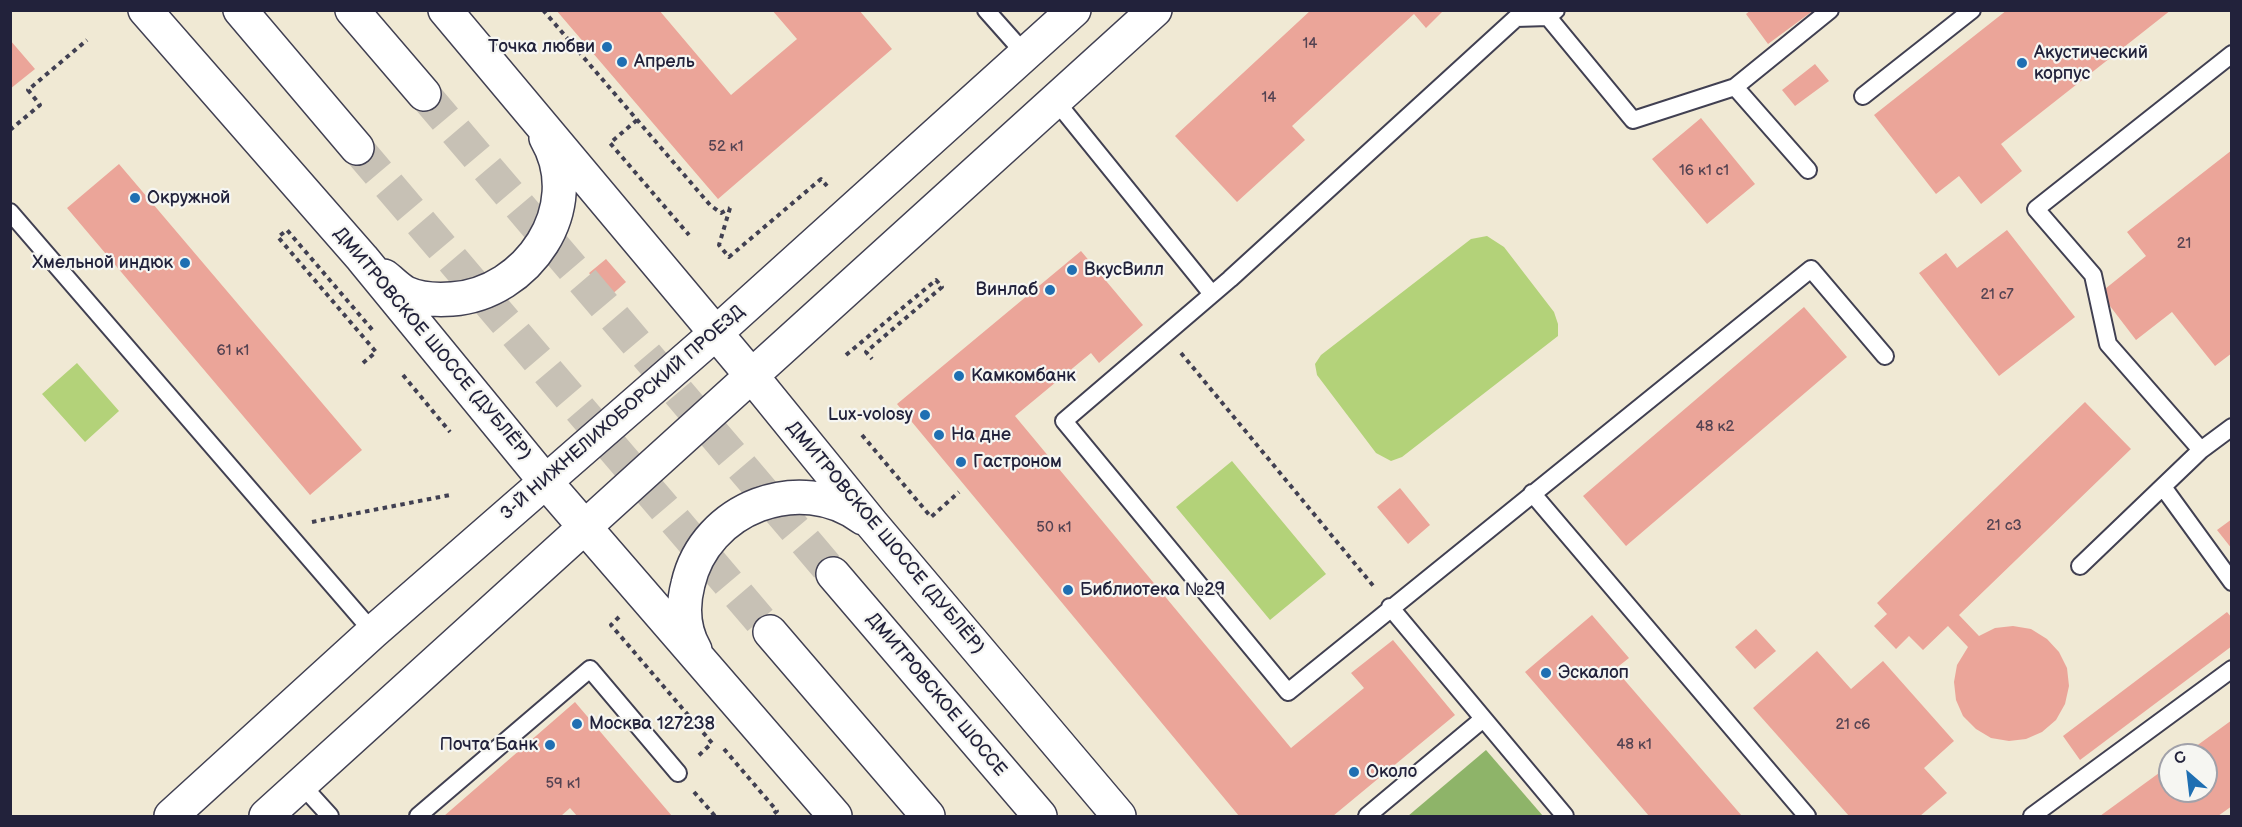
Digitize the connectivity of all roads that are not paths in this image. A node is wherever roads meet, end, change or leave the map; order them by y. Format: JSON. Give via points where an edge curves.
{"nodes":[{"id":1,"x":145,"y":10,"type":"edge"},
{"id":2,"x":240,"y":10,"type":"edge"},
{"id":3,"x":352,"y":10,"type":"edge"},
{"id":4,"x":445,"y":10,"type":"edge"},
{"id":5,"x":986,"y":10,"type":"edge"},
{"id":6,"x":1074,"y":10,"type":"edge"},
{"id":7,"x":1155,"y":10,"type":"edge"},
{"id":8,"x":1830,"y":10,"type":"edge"},
{"id":9,"x":1972,"y":10,"type":"edge"},
{"id":10,"x":1552,"y":14,"type":"edge"},
{"id":11,"x":2232,"y":54,"type":"edge"},
{"id":12,"x":1026,"y":55,"type":"junction"},
{"id":13,"x":1735,"y":87,"type":"junction"},
{"id":14,"x":424,"y":94,"type":"tunnel mouth"},
{"id":15,"x":1863,"y":96,"type":"dead end"},
{"id":16,"x":1055,"y":100,"type":"junction"},
{"id":17,"x":532,"y":114,"type":"junction"},
{"id":18,"x":357,"y":148,"type":"tunnel mouth"},
{"id":19,"x":1808,"y":170,"type":"dead end"},
{"id":20,"x":10,"y":212,"type":"edge"},
{"id":21,"x":362,"y":258,"type":"junction"},
{"id":22,"x":1212,"y":294,"type":"junction"},
{"id":23,"x":716,"y":333,"type":"junction"},
{"id":24,"x":1886,"y":356,"type":"dead end"},
{"id":25,"x":751,"y":375,"type":"junction"},
{"id":26,"x":2232,"y":427,"type":"edge"},
{"id":27,"x":2201,"y":450,"type":"junction"},
{"id":28,"x":546,"y":481,"type":"junction"},
{"id":29,"x":2163,"y":487,"type":"junction"},
{"id":30,"x":1532,"y":493,"type":"junction"},
{"id":31,"x":872,"y":524,"type":"junction"},
{"id":32,"x":585,"y":528,"type":"junction"},
{"id":33,"x":2080,"y":566,"type":"dead end"},
{"id":34,"x":833,"y":574,"type":"tunnel mouth"},
{"id":35,"x":2232,"y":582,"type":"edge"},
{"id":36,"x":1390,"y":607,"type":"junction"},
{"id":37,"x":373,"y":632,"type":"junction"},
{"id":38,"x":770,"y":632,"type":"tunnel mouth"},
{"id":39,"x":703,"y":662,"type":"junction"},
{"id":40,"x":2232,"y":669,"type":"edge"},
{"id":41,"x":1483,"y":719,"type":"junction"},
{"id":42,"x":678,"y":773,"type":"dead end"},
{"id":43,"x":300,"y":783,"type":"junction"},
{"id":44,"x":171,"y":816,"type":"edge"},
{"id":45,"x":266,"y":816,"type":"edge"},
{"id":46,"x":330,"y":816,"type":"edge"},
{"id":47,"x":418,"y":816,"type":"edge"},
{"id":48,"x":835,"y":816,"type":"edge"},
{"id":49,"x":928,"y":816,"type":"edge"},
{"id":50,"x":1040,"y":816,"type":"edge"},
{"id":51,"x":1119,"y":816,"type":"edge"},
{"id":52,"x":1367,"y":816,"type":"edge"},
{"id":53,"x":1565,"y":816,"type":"edge"},
{"id":54,"x":1807,"y":816,"type":"edge"},
{"id":55,"x":2032,"y":816,"type":"edge"}],
"edges":[{"from":1,"to":21,"type":"main road","name":"ДМИТРОВСКОЕ ШОССЕ (ДУБЛЁР)"},
{"from":2,"to":18,"type":"main road"},
{"from":3,"to":14,"type":"main road"},
{"from":4,"to":17,"type":"main road","name":"ДМИТРОВСКОЕ ШОССЕ (ДУБЛЁР)"},
{"from":5,"to":12,"type":"lane"},
{"from":6,"to":12,"type":"main road","name":"3-Й НИЖНЕЛИХОБОРСКИЙ ПРОЕЗД"},
{"from":7,"to":16,"type":"main road"},
{"from":8,"to":13,"type":"lane"},
{"from":9,"to":15,"type":"lane"},
{"from":10,"to":13,"type":"lane","via":[[1633,120]]},
{"from":10,"to":22,"type":"lane","via":[[1516,18]]},
{"from":11,"to":27,"type":"lane","via":[[2036,208],[2093,275],[2108,344]]},
{"from":12,"to":23,"type":"main road","name":"3-Й НИЖНЕЛИХОБОРСКИЙ ПРОЕЗД"},
{"from":13,"to":19,"type":"lane"},
{"from":16,"to":22,"type":"lane"},
{"from":16,"to":25,"type":"main road"},
{"from":17,"to":21,"type":"main road","via":[[552,148],[559,186],[552,226],[532,259],[518,273],[502,285],[465,298],[426,298],[406,293]]},
{"from":17,"to":23,"type":"main road","name":"ДМИТРОВСКОЕ ШОССЕ (ДУБЛЁР)"},
{"from":20,"to":37,"type":"lane"},
{"from":21,"to":28,"type":"main road","name":"ДМИТРОВСКОЕ ШОССЕ (ДУБЛЁР)"},
{"from":22,"to":36,"type":"lane","via":[[1064,421],[1288,692]]},
{"from":23,"to":25,"type":"main road","name":"ДМИТРОВСКОЕ ШОССЕ (ДУБЛЁР)"},
{"from":23,"to":28,"type":"main road","name":"3-Й НИЖНЕЛИХОБОРСКИЙ ПРОЕЗД"},
{"from":24,"to":30,"type":"lane","via":[[1810,269]]},
{"from":25,"to":31,"type":"main road","name":"ДМИТРОВСКОЕ ШОССЕ (ДУБЛЁР)"},
{"from":25,"to":32,"type":"main road"},
{"from":26,"to":27,"type":"lane"},
{"from":27,"to":29,"type":"lane"},
{"from":28,"to":32,"type":"main road","name":"ДМИТРОВСКОЕ ШОССЕ (ДУБЛЁР)"},
{"from":28,"to":37,"type":"main road","name":"3-Й НИЖНЕЛИХОБОРСКИЙ ПРОЕЗД"},
{"from":29,"to":33,"type":"lane"},
{"from":29,"to":35,"type":"lane"},
{"from":30,"to":36,"type":"lane"},
{"from":30,"to":54,"type":"lane"},
{"from":31,"to":39,"type":"main road","via":[[834,502],[795,497],[756,505],[722,526],[698,558],[685,595],[687,635]]},
{"from":31,"to":51,"type":"main road","name":"ДМИТРОВСКОЕ ШОССЕ (ДУБЛЁР)"},
{"from":32,"to":39,"type":"main road","name":"ДМИТРОВСКОЕ ШОССЕ (ДУБЛЁР)"},
{"from":32,"to":43,"type":"main road"},
{"from":34,"to":50,"type":"main road","name":"ДМИТРОВСКОЕ ШОССЕ"},
{"from":36,"to":41,"type":"lane"},
{"from":37,"to":44,"type":"main road","name":"3-Й НИЖНЕЛИХОБОРСКИЙ ПРОЕЗД"},
{"from":38,"to":49,"type":"main road"},
{"from":39,"to":48,"type":"main road","name":"ДМИТРОВСКОЕ ШОССЕ (ДУБЛЁР)"},
{"from":40,"to":55,"type":"lane"},
{"from":41,"to":52,"type":"lane"},
{"from":41,"to":53,"type":"lane"},
{"from":42,"to":47,"type":"lane","via":[[590,669]]},
{"from":43,"to":45,"type":"main road"},
{"from":43,"to":46,"type":"lane"}]}
